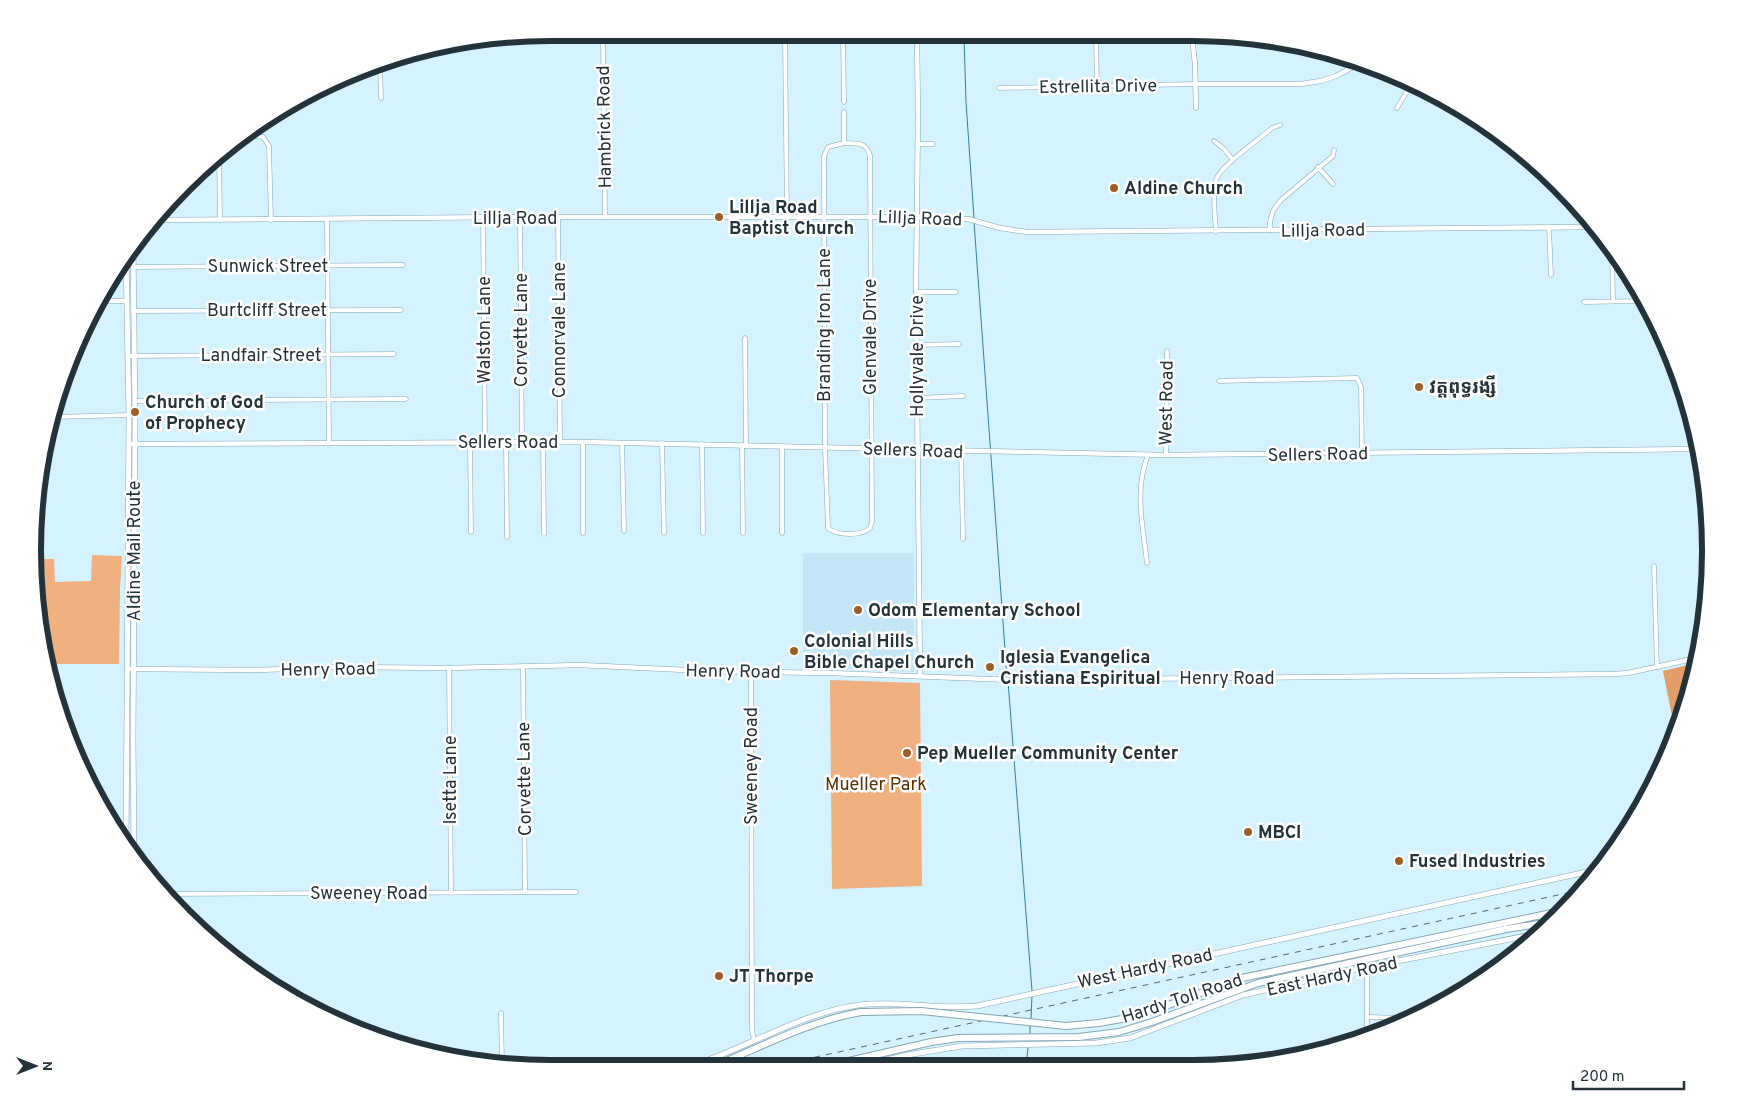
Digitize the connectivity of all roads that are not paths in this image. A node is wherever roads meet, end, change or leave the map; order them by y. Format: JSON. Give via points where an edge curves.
{"nodes":[{"id":1,"x":603,"y":41,"type":"edge"},
{"id":2,"x":785,"y":41,"type":"edge"},
{"id":3,"x":843,"y":41,"type":"edge"},
{"id":4,"x":917,"y":41,"type":"edge"},
{"id":5,"x":1096,"y":41,"type":"edge"},
{"id":6,"x":1192,"y":41,"type":"edge"},
{"id":7,"x":1353,"y":67,"type":"edge"},
{"id":8,"x":380,"y":71,"type":"edge"},
{"id":9,"x":1196,"y":84,"type":"junction"},
{"id":10,"x":1097,"y":86,"type":"junction"},
{"id":11,"x":999,"y":88,"type":"dead end"},
{"id":12,"x":1409,"y":90,"type":"edge"},
{"id":13,"x":381,"y":98,"type":"dead end"},
{"id":14,"x":844,"y":102,"type":"dead end"},
{"id":15,"x":1196,"y":108,"type":"dead end"},
{"id":16,"x":1397,"y":108,"type":"dead end"},
{"id":17,"x":844,"y":112,"type":"dead end"},
{"id":18,"x":1280,"y":125,"type":"dead end"},
{"id":19,"x":255,"y":136,"type":"edge"},
{"id":20,"x":1214,"y":141,"type":"dead end"},
{"id":21,"x":844,"y":143,"type":"junction"},
{"id":22,"x":917,"y":144,"type":"junction"},
{"id":23,"x":932,"y":144,"type":"dead end"},
{"id":24,"x":1334,"y":150,"type":"dead end"},
{"id":25,"x":1234,"y":160,"type":"junction"},
{"id":26,"x":219,"y":164,"type":"edge"},
{"id":27,"x":1318,"y":167,"type":"junction"},
{"id":28,"x":1333,"y":184,"type":"dead end"},
{"id":29,"x":520,"y":217,"type":"junction"},
{"id":30,"x":558,"y":217,"type":"junction"},
{"id":31,"x":605,"y":217,"type":"junction"},
{"id":32,"x":788,"y":217,"type":"junction"},
{"id":33,"x":824,"y":217,"type":"junction"},
{"id":34,"x":870,"y":217,"type":"junction"},
{"id":35,"x":916,"y":217,"type":"junction"},
{"id":36,"x":483,"y":218,"type":"junction"},
{"id":37,"x":327,"y":219,"type":"junction"},
{"id":38,"x":164,"y":220,"type":"edge"},
{"id":39,"x":220,"y":220,"type":"junction"},
{"id":40,"x":271,"y":220,"type":"junction"},
{"id":41,"x":1586,"y":227,"type":"edge"},
{"id":42,"x":1549,"y":228,"type":"junction"},
{"id":43,"x":1270,"y":230,"type":"junction"},
{"id":44,"x":1216,"y":231,"type":"junction"},
{"id":45,"x":133,"y":259,"type":"edge"},
{"id":46,"x":1612,"y":262,"type":"edge"},
{"id":47,"x":403,"y":264,"type":"dead end"},
{"id":48,"x":133,"y":266,"type":"junction"},
{"id":49,"x":328,"y":266,"type":"junction"},
{"id":50,"x":126,"y":269,"type":"edge"},
{"id":51,"x":1550,"y":275,"type":"dead end"},
{"id":52,"x":916,"y":292,"type":"junction"},
{"id":53,"x":956,"y":292,"type":"dead end"},
{"id":54,"x":106,"y":301,"type":"edge"},
{"id":55,"x":127,"y":301,"type":"junction"},
{"id":56,"x":1613,"y":301,"type":"junction"},
{"id":57,"x":1637,"y":301,"type":"edge"},
{"id":58,"x":1584,"y":302,"type":"dead end"},
{"id":59,"x":134,"y":310,"type":"junction"},
{"id":60,"x":328,"y":310,"type":"junction"},
{"id":61,"x":401,"y":310,"type":"dead end"},
{"id":62,"x":745,"y":338,"type":"dead end"},
{"id":63,"x":959,"y":344,"type":"dead end"},
{"id":64,"x":916,"y":345,"type":"junction"},
{"id":65,"x":1167,"y":351,"type":"dead end"},
{"id":66,"x":394,"y":354,"type":"dead end"},
{"id":67,"x":329,"y":355,"type":"junction"},
{"id":68,"x":128,"y":356,"type":"junction"},
{"id":69,"x":134,"y":356,"type":"junction"},
{"id":70,"x":1219,"y":381,"type":"dead end"},
{"id":71,"x":963,"y":396,"type":"dead end"},
{"id":72,"x":917,"y":398,"type":"junction"},
{"id":73,"x":406,"y":399,"type":"dead end"},
{"id":74,"x":329,"y":400,"type":"junction"},
{"id":75,"x":135,"y":401,"type":"junction"},
{"id":76,"x":128,"y":415,"type":"junction"},
{"id":77,"x":60,"y":417,"type":"edge"},
{"id":78,"x":470,"y":442,"type":"junction"},
{"id":79,"x":485,"y":442,"type":"junction"},
{"id":80,"x":506,"y":442,"type":"junction"},
{"id":81,"x":522,"y":442,"type":"junction"},
{"id":82,"x":543,"y":442,"type":"junction"},
{"id":83,"x":560,"y":442,"type":"junction"},
{"id":84,"x":582,"y":442,"type":"junction"},
{"id":85,"x":329,"y":443,"type":"junction"},
{"id":86,"x":622,"y":443,"type":"junction"},
{"id":87,"x":128,"y":444,"type":"junction"},
{"id":88,"x":135,"y":444,"type":"junction"},
{"id":89,"x":662,"y":444,"type":"junction"},
{"id":90,"x":702,"y":444,"type":"junction"},
{"id":91,"x":744,"y":446,"type":"junction"},
{"id":92,"x":782,"y":446,"type":"junction"},
{"id":93,"x":825,"y":448,"type":"junction"},
{"id":94,"x":871,"y":449,"type":"junction"},
{"id":95,"x":1692,"y":449,"type":"edge"},
{"id":96,"x":917,"y":450,"type":"junction"},
{"id":97,"x":961,"y":451,"type":"junction"},
{"id":98,"x":1362,"y":453,"type":"junction"},
{"id":99,"x":1148,"y":455,"type":"junction"},
{"id":100,"x":1166,"y":455,"type":"junction"},
{"id":101,"x":624,"y":531,"type":"dead end"},
{"id":102,"x":471,"y":532,"type":"dead end"},
{"id":103,"x":583,"y":533,"type":"dead end"},
{"id":104,"x":664,"y":533,"type":"dead end"},
{"id":105,"x":703,"y":533,"type":"dead end"},
{"id":106,"x":743,"y":533,"type":"dead end"},
{"id":107,"x":782,"y":533,"type":"dead end"},
{"id":108,"x":850,"y":533,"type":"joint"},
{"id":109,"x":544,"y":534,"type":"dead end"},
{"id":110,"x":507,"y":537,"type":"dead end"},
{"id":111,"x":963,"y":539,"type":"dead end"},
{"id":112,"x":134,"y":560,"type":"junction"},
{"id":113,"x":128,"y":561,"type":"junction"},
{"id":114,"x":1147,"y":563,"type":"dead end"},
{"id":115,"x":1654,"y":566,"type":"dead end"},
{"id":116,"x":1690,"y":660,"type":"edge"},
{"id":117,"x":523,"y":666,"type":"junction"},
{"id":118,"x":1657,"y":667,"type":"junction"},
{"id":119,"x":450,"y":668,"type":"junction"},
{"id":120,"x":126,"y":669,"type":"junction"},
{"id":121,"x":133,"y":669,"type":"junction"},
{"id":122,"x":751,"y":672,"type":"junction"},
{"id":123,"x":920,"y":676,"type":"junction"},
{"id":124,"x":126,"y":738,"type":"junction"},
{"id":125,"x":133,"y":738,"type":"junction"},
{"id":126,"x":127,"y":806,"type":"junction"},
{"id":127,"x":133,"y":806,"type":"junction"},
{"id":128,"x":126,"y":832,"type":"edge"},
{"id":129,"x":134,"y":843,"type":"edge"},
{"id":130,"x":1588,"y":872,"type":"edge"},
{"id":131,"x":525,"y":892,"type":"junction"},
{"id":132,"x":576,"y":892,"type":"dead end"},
{"id":133,"x":451,"y":893,"type":"junction"},
{"id":134,"x":175,"y":894,"type":"edge"},
{"id":135,"x":1550,"y":913,"type":"edge"},
{"id":136,"x":1538,"y":924,"type":"edge"},
{"id":137,"x":1524,"y":936,"type":"edge"},
{"id":138,"x":1367,"y":967,"type":"junction"},
{"id":139,"x":501,"y":1013,"type":"dead end"},
{"id":140,"x":1367,"y":1017,"type":"junction"},
{"id":141,"x":1394,"y":1018,"type":"edge"},
{"id":142,"x":1367,"y":1029,"type":"edge"},
{"id":143,"x":754,"y":1040,"type":"junction"},
{"id":144,"x":502,"y":1057,"type":"edge"},
{"id":145,"x":708,"y":1060,"type":"edge"},
{"id":146,"x":728,"y":1060,"type":"edge"},
{"id":147,"x":854,"y":1060,"type":"edge"},
{"id":148,"x":889,"y":1060,"type":"edge"}],
"edges":[{"from":1,"to":31,"type":"street","name":"Hambrick Road"},
{"from":2,"to":32,"type":"street"},
{"from":3,"to":14,"type":"street"},
{"from":4,"to":22,"type":"street","name":"Hollyvale Drive"},
{"from":5,"to":10,"type":"street"},
{"from":6,"to":9,"type":"street"},
{"from":7,"to":9,"type":"street","via":[[1321,81],[1301,84]]},
{"from":8,"to":13,"type":"street"},
{"from":9,"to":10,"type":"street","name":"Estrellita Drive"},
{"from":9,"to":15,"type":"street"},
{"from":10,"to":11,"type":"street","name":"Estrellita Drive"},
{"from":12,"to":16,"type":"street"},
{"from":17,"to":21,"type":"street"},
{"from":18,"to":25,"type":"street"},
{"from":19,"to":40,"type":"street","via":[[263,137],[270,146]]},
{"from":20,"to":25,"type":"street"},
{"from":21,"to":33,"type":"street","name":"Branding Iron Lane","via":[[828,147],[825,152]]},
{"from":21,"to":34,"type":"street","name":"Glenvale Drive","via":[[863,144],[870,155]]},
{"from":22,"to":23,"type":"street"},
{"from":22,"to":35,"type":"street","name":"Hollyvale Drive"},
{"from":24,"to":27,"type":"street","via":[[1333,156]]},
{"from":25,"to":44,"type":"street","via":[[1216,179]]},
{"from":26,"to":39,"type":"street"},
{"from":27,"to":28,"type":"street"},
{"from":27,"to":43,"type":"street","via":[[1277,204],[1270,219]]},
{"from":29,"to":30,"type":"street","name":"Lillja Road"},
{"from":29,"to":36,"type":"street","name":"Lillja Road"},
{"from":29,"to":81,"type":"street","name":"Corvette Lane"},
{"from":30,"to":31,"type":"street","name":"Lillja Road"},
{"from":30,"to":83,"type":"street","name":"Connorvale Lane"},
{"from":31,"to":32,"type":"street","name":"Lillja Road"},
{"from":32,"to":33,"type":"street","name":"Lillja Road"},
{"from":33,"to":34,"type":"street","name":"Lillja Road"},
{"from":33,"to":93,"type":"street","name":"Branding Iron Lane"},
{"from":34,"to":35,"type":"street","name":"Lillja Road"},
{"from":34,"to":94,"type":"street","name":"Glenvale Drive"},
{"from":35,"to":44,"type":"street","name":"Lillja Road","via":[[970,220],[1020,232]]},
{"from":35,"to":52,"type":"street","name":"Hollyvale Drive"},
{"from":36,"to":37,"type":"street","name":"Lillja Road"},
{"from":36,"to":79,"type":"street","name":"Walston Lane"},
{"from":37,"to":40,"type":"street","name":"Lillja Road"},
{"from":37,"to":49,"type":"street"},
{"from":38,"to":39,"type":"street","name":"Lillja Road"},
{"from":39,"to":40,"type":"street","name":"Lillja Road"},
{"from":41,"to":42,"type":"street","name":"Lillja Road"},
{"from":42,"to":43,"type":"street","name":"Lillja Road"},
{"from":42,"to":51,"type":"street"},
{"from":43,"to":44,"type":"street","name":"Lillja Road"},
{"from":45,"to":48,"type":"main road","name":"Aldine Mail Route"},
{"from":46,"to":56,"type":"street"},
{"from":47,"to":49,"type":"street","name":"Sunwick Street"},
{"from":48,"to":49,"type":"street","name":"Sunwick Street"},
{"from":48,"to":59,"type":"main road","name":"Aldine Mail Route"},
{"from":49,"to":60,"type":"street"},
{"from":50,"to":55,"type":"main road","name":"Aldine Mail Route"},
{"from":52,"to":53,"type":"street"},
{"from":52,"to":64,"type":"street","name":"Hollyvale Drive"},
{"from":54,"to":55,"type":"street"},
{"from":55,"to":68,"type":"main road","name":"Aldine Mail Route"},
{"from":56,"to":57,"type":"street"},
{"from":56,"to":58,"type":"street"},
{"from":59,"to":60,"type":"street","name":"Burtcliff Street"},
{"from":59,"to":69,"type":"main road","name":"Aldine Mail Route"},
{"from":60,"to":61,"type":"street","name":"Burtcliff Street"},
{"from":60,"to":67,"type":"street"},
{"from":62,"to":91,"type":"street"},
{"from":63,"to":64,"type":"street"},
{"from":64,"to":72,"type":"street","name":"Hollyvale Drive"},
{"from":65,"to":100,"type":"street","name":"West Road"},
{"from":66,"to":67,"type":"street","name":"Landfair Street"},
{"from":67,"to":69,"type":"street","name":"Landfair Street"},
{"from":67,"to":74,"type":"street"},
{"from":68,"to":69,"type":"street","name":"Landfair Street"},
{"from":68,"to":76,"type":"main road","name":"Aldine Mail Route"},
{"from":69,"to":75,"type":"main road","name":"Aldine Mail Route"},
{"from":70,"to":98,"type":"street","via":[[1357,378],[1362,387]]},
{"from":71,"to":72,"type":"street"},
{"from":72,"to":96,"type":"street","name":"Hollyvale Drive"},
{"from":73,"to":74,"type":"street"},
{"from":74,"to":75,"type":"street"},
{"from":74,"to":85,"type":"street"},
{"from":75,"to":88,"type":"main road","name":"Aldine Mail Route"},
{"from":76,"to":77,"type":"street"},
{"from":76,"to":87,"type":"main road","name":"Aldine Mail Route"},
{"from":78,"to":79,"type":"street","name":"Sellers Road"},
{"from":78,"to":85,"type":"street","name":"Sellers Road"},
{"from":78,"to":102,"type":"street"},
{"from":79,"to":80,"type":"street","name":"Sellers Road"},
{"from":80,"to":81,"type":"street","name":"Sellers Road"},
{"from":80,"to":110,"type":"street"},
{"from":81,"to":82,"type":"street","name":"Sellers Road"},
{"from":82,"to":83,"type":"street","name":"Sellers Road"},
{"from":82,"to":109,"type":"street"},
{"from":83,"to":84,"type":"street","name":"Sellers Road"},
{"from":84,"to":86,"type":"street","name":"Sellers Road"},
{"from":84,"to":103,"type":"street"},
{"from":85,"to":88,"type":"street","name":"Sellers Road"},
{"from":86,"to":89,"type":"street","name":"Sellers Road"},
{"from":86,"to":101,"type":"street"},
{"from":87,"to":88,"type":"street","name":"Sellers Road"},
{"from":87,"to":113,"type":"main road","name":"Aldine Mail Route"},
{"from":88,"to":112,"type":"main road","name":"Aldine Mail Route"},
{"from":89,"to":90,"type":"street","name":"Sellers Road"},
{"from":89,"to":104,"type":"street"},
{"from":90,"to":91,"type":"street","name":"Sellers Road"},
{"from":90,"to":105,"type":"street"},
{"from":91,"to":92,"type":"street","name":"Sellers Road"},
{"from":91,"to":106,"type":"street"},
{"from":92,"to":93,"type":"street","name":"Sellers Road"},
{"from":92,"to":107,"type":"street"},
{"from":93,"to":94,"type":"street","name":"Sellers Road"},
{"from":93,"to":108,"type":"street","name":"Branding Iron Lane","via":[[828,528],[838,533]]},
{"from":94,"to":96,"type":"street","name":"Sellers Road"},
{"from":94,"to":108,"type":"street","name":"Glenvale Drive","via":[[870,528],[863,533]]},
{"from":95,"to":98,"type":"street","name":"Sellers Road"},
{"from":96,"to":97,"type":"street","name":"Sellers Road"},
{"from":96,"to":123,"type":"street","name":"Hollyvale Drive"},
{"from":97,"to":99,"type":"street","name":"Sellers Road"},
{"from":97,"to":111,"type":"street"},
{"from":98,"to":100,"type":"street","name":"Sellers Road"},
{"from":99,"to":100,"type":"street","name":"Sellers Road"},
{"from":99,"to":114,"type":"street","name":"West Road","via":[[1140,496]]},
{"from":112,"to":113,"type":"main road"},
{"from":112,"to":121,"type":"main road","name":"Aldine Mail Route"},
{"from":113,"to":120,"type":"main road","name":"Aldine Mail Route"},
{"from":115,"to":118,"type":"street"},
{"from":116,"to":118,"type":"street","name":"Henry Road"},
{"from":117,"to":119,"type":"street","name":"Henry Road"},
{"from":117,"to":122,"type":"street","name":"Henry Road"},
{"from":117,"to":131,"type":"street","name":"Corvette Lane"},
{"from":118,"to":123,"type":"street","name":"Henry Road","via":[[1606,674],[1013,680]]},
{"from":119,"to":121,"type":"street","name":"Henry Road"},
{"from":119,"to":133,"type":"street","name":"Isetta Lane"},
{"from":120,"to":121,"type":"street","name":"Henry Road"},
{"from":120,"to":124,"type":"main road","name":"Aldine Mail Route"},
{"from":121,"to":125,"type":"main road","name":"Aldine Mail Route"},
{"from":122,"to":123,"type":"street","name":"Henry Road"},
{"from":122,"to":143,"type":"street","name":"Sweeney Road"},
{"from":124,"to":125,"type":"main road"},
{"from":124,"to":126,"type":"main road","name":"Aldine Mail Route"},
{"from":125,"to":127,"type":"main road","name":"Aldine Mail Route"},
{"from":126,"to":127,"type":"main road"},
{"from":126,"to":128,"type":"main road","name":"Aldine Mail Route"},
{"from":127,"to":129,"type":"main road","name":"Aldine Mail Route"},
{"from":130,"to":143,"type":"main road","name":"West Hardy Road","via":[[977,1006],[859,1005],[822,1013]]},
{"from":131,"to":132,"type":"street","name":"Sweeney Road"},
{"from":131,"to":133,"type":"street","name":"Sweeney Road"},
{"from":133,"to":134,"type":"street","name":"Sweeney Road"},
{"from":135,"to":146,"type":"highway","name":"Hardy Toll Road","bridge":true,"via":[[1242,978],[1152,1010],[1099,1023],[1066,1026],[921,1011],[861,1012],[799,1029]]},
{"from":136,"to":147,"type":"highway","name":"Hardy Toll Road","via":[[1258,983],[1119,1032],[1092,1036],[938,1041]]},
{"from":137,"to":138,"type":"main road","name":"East Hardy Road"},
{"from":138,"to":140,"type":"street"},
{"from":138,"to":148,"type":"main road","name":"East Hardy Road","via":[[1243,995],[1130,1038],[1096,1043],[962,1046]]},
{"from":139,"to":144,"type":"street"},
{"from":140,"to":141,"type":"street"},
{"from":140,"to":142,"type":"street"},
{"from":143,"to":145,"type":"main road","name":"West Hardy Road"}]}
